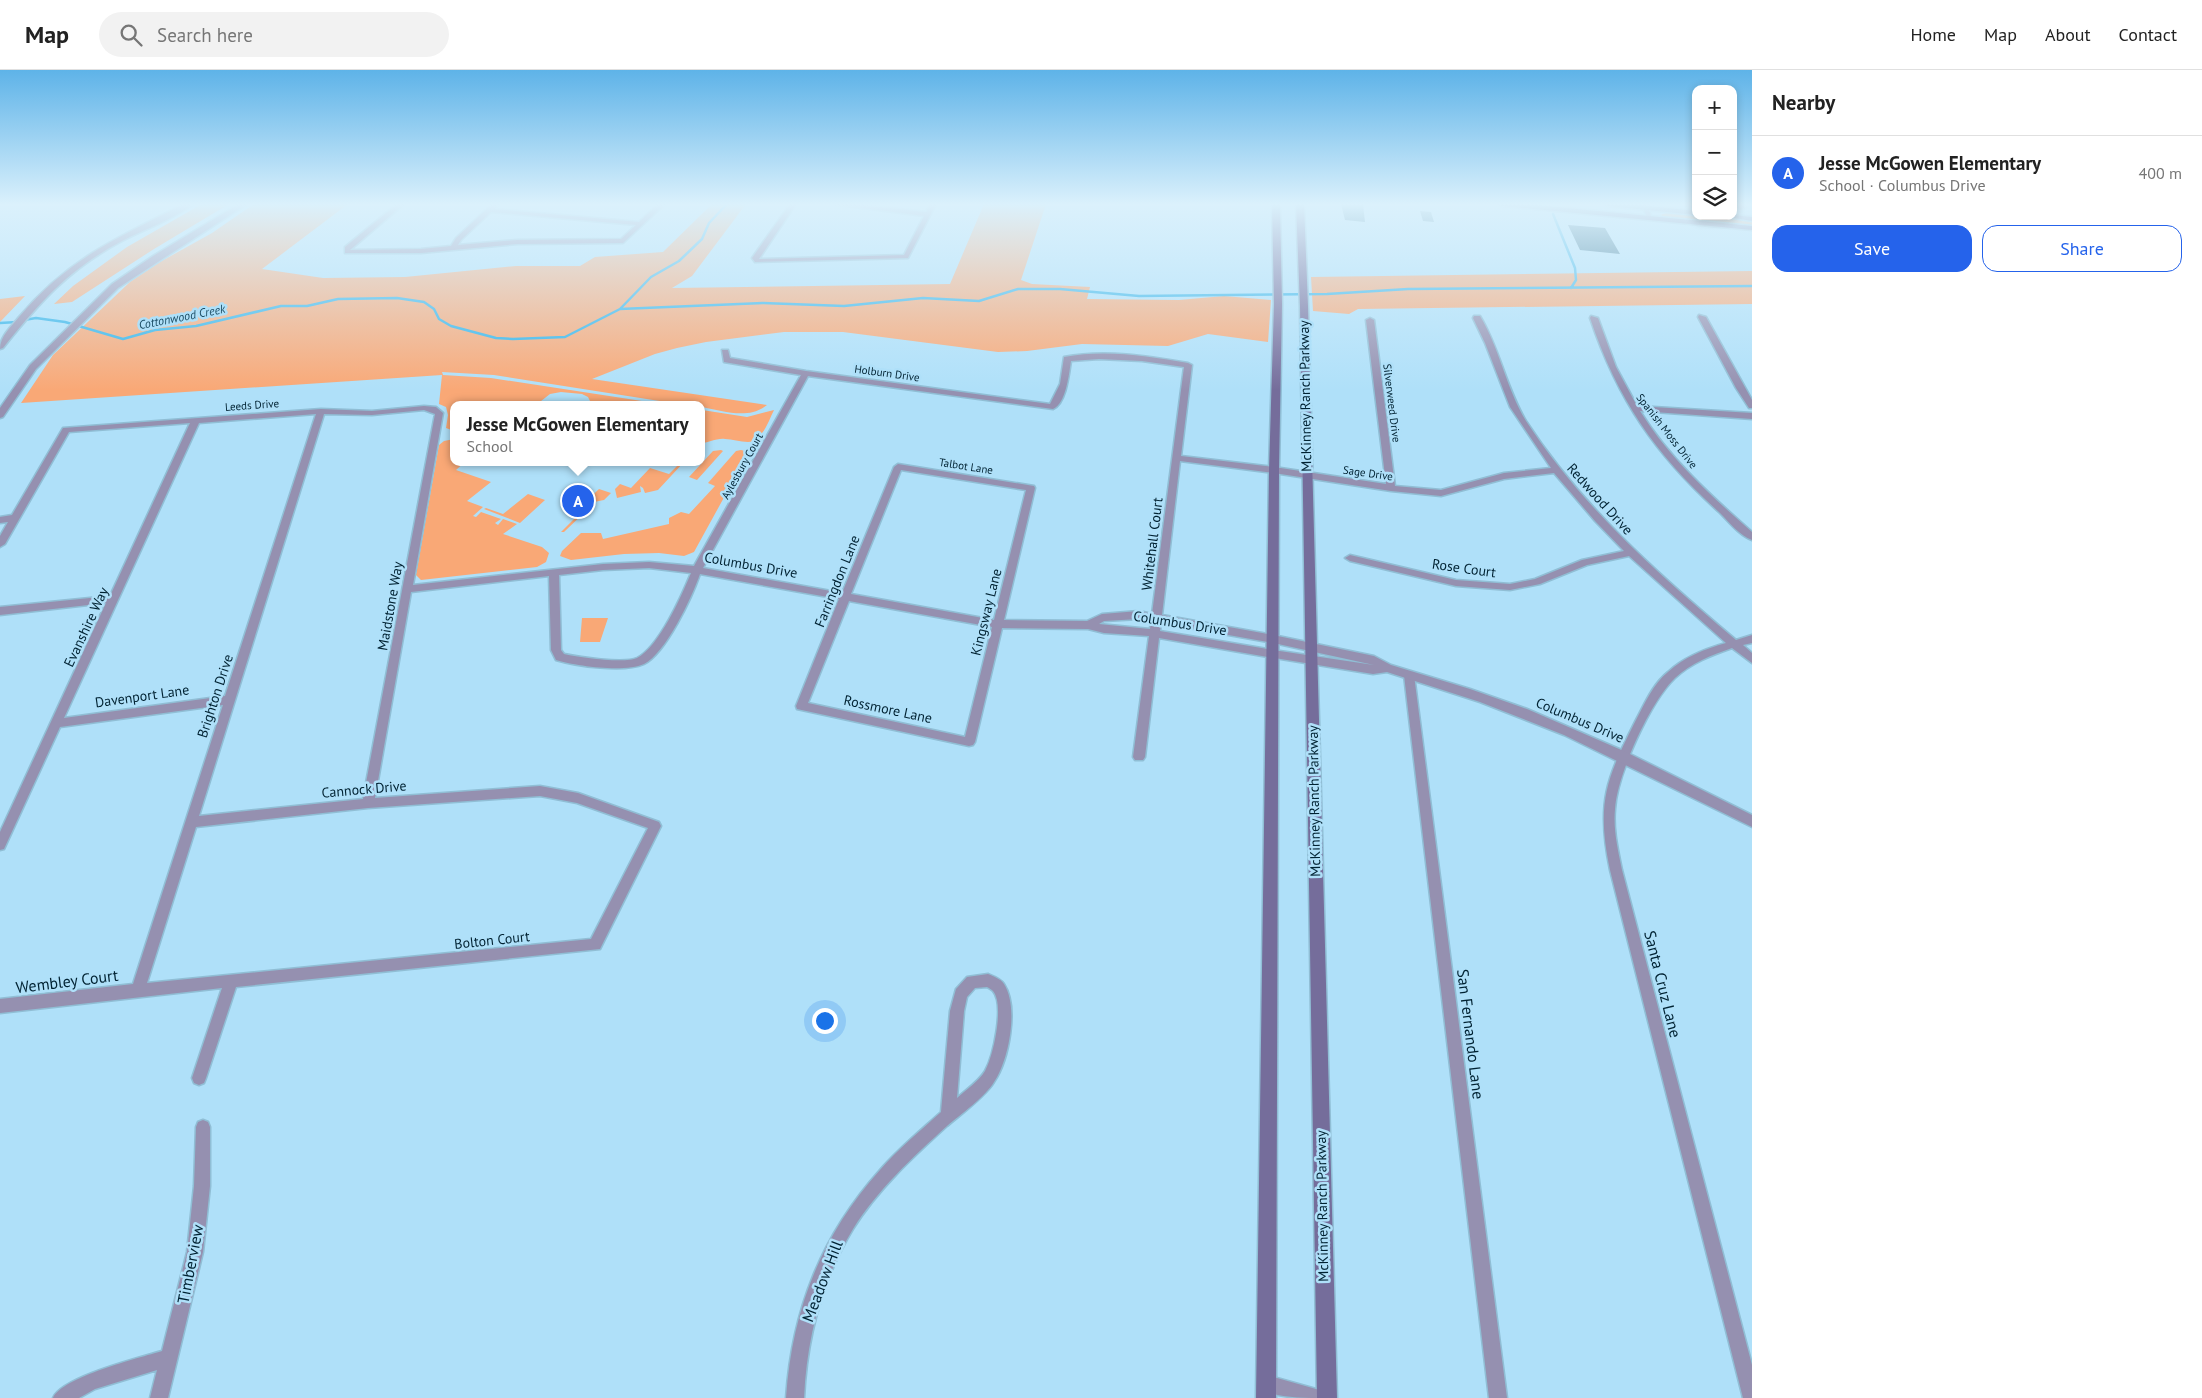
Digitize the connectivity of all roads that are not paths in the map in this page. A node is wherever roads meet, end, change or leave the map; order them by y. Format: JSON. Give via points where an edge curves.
{"nodes":[{"id":1,"x":76,"y":266,"type":"edge"},
{"id":2,"x":144,"y":266,"type":"edge"},
{"id":3,"x":1279,"y":266,"type":"edge"},
{"id":4,"x":1297,"y":266,"type":"edge"},
{"id":5,"x":1702,"y":317,"type":"dead end"},
{"id":6,"x":1477,"y":318,"type":"dead end"},
{"id":7,"x":1594,"y":318,"type":"dead end"},
{"id":8,"x":1370,"y":320,"type":"dead end"},
{"id":9,"x":0,"y":346,"type":"edge"},
{"id":10,"x":725,"y":352,"type":"dead end"},
{"id":11,"x":806,"y":373,"type":"junction"},
{"id":12,"x":1752,"y":406,"type":"edge"},
{"id":13,"x":1053,"y":407,"type":"joint"},
{"id":14,"x":1634,"y":408,"type":"junction"},
{"id":15,"x":321,"y":411,"type":"junction"},
{"id":16,"x":439,"y":413,"type":"joint"},
{"id":17,"x":0,"y":415,"type":"edge"},
{"id":18,"x":1752,"y":416,"type":"edge"},
{"id":19,"x":196,"y":420,"type":"junction"},
{"id":20,"x":1176,"y":458,"type":"junction"},
{"id":21,"x":898,"y":467,"type":"joint"},
{"id":22,"x":1274,"y":470,"type":"junction"},
{"id":23,"x":1555,"y":470,"type":"junction"},
{"id":24,"x":1306,"y":476,"type":"junction"},
{"id":25,"x":1031,"y":488,"type":"joint"},
{"id":26,"x":1391,"y":488,"type":"junction"},
{"id":27,"x":14,"y":518,"type":"junction"},
{"id":28,"x":0,"y":520,"type":"edge"},
{"id":29,"x":1752,"y":537,"type":"edge"},
{"id":30,"x":0,"y":544,"type":"edge"},
{"id":31,"x":1630,"y":553,"type":"junction"},
{"id":32,"x":1350,"y":558,"type":"dead end"},
{"id":33,"x":697,"y":570,"type":"junction"},
{"id":34,"x":554,"y":573,"type":"junction"},
{"id":35,"x":407,"y":589,"type":"junction"},
{"id":36,"x":845,"y":597,"type":"junction"},
{"id":37,"x":114,"y":599,"type":"junction"},
{"id":38,"x":0,"y":611,"type":"edge"},
{"id":39,"x":1157,"y":617,"type":"junction"},
{"id":40,"x":997,"y":624,"type":"junction"},
{"id":41,"x":1088,"y":625,"type":"junction"},
{"id":42,"x":1155,"y":633,"type":"junction"},
{"id":43,"x":1752,"y":639,"type":"edge"},
{"id":44,"x":1734,"y":644,"type":"junction"},
{"id":45,"x":1273,"y":646,"type":"junction"},
{"id":46,"x":1310,"y":653,"type":"junction"},
{"id":47,"x":1752,"y":659,"type":"edge"},
{"id":48,"x":1409,"y":675,"type":"junction"},
{"id":49,"x":230,"y":700,"type":"junction"},
{"id":50,"x":801,"y":706,"type":"joint"},
{"id":51,"x":57,"y":723,"type":"junction"},
{"id":52,"x":968,"y":742,"type":"joint"},
{"id":53,"x":1622,"y":755,"type":"junction"},
{"id":54,"x":1139,"y":757,"type":"dead end"},
{"id":55,"x":540,"y":792,"type":"joint"},
{"id":56,"x":368,"y":803,"type":"junction"},
{"id":57,"x":1752,"y":821,"type":"edge"},
{"id":58,"x":191,"y":822,"type":"junction"},
{"id":59,"x":1,"y":845,"type":"edge"},
{"id":60,"x":232,"y":981,"type":"junction"},
{"id":61,"x":138,"y":990,"type":"junction"},
{"id":62,"x":0,"y":1006,"type":"edge"},
{"id":63,"x":199,"y":1078,"type":"dead end"},
{"id":64,"x":948,"y":1115,"type":"junction"},
{"id":65,"x":203,"y":1127,"type":"dead end"},
{"id":66,"x":168,"y":1358,"type":"junction"},
{"id":67,"x":1266,"y":1391,"type":"edge"},
{"id":68,"x":62,"y":1398,"type":"edge"},
{"id":69,"x":159,"y":1398,"type":"edge"},
{"id":70,"x":795,"y":1398,"type":"edge"},
{"id":71,"x":1316,"y":1398,"type":"edge"},
{"id":72,"x":1326,"y":1398,"type":"edge"},
{"id":73,"x":1498,"y":1398,"type":"edge"},
{"id":74,"x":1752,"y":1398,"type":"edge"}],
"edges":[{"from":1,"to":9,"type":"street","via":[[35,304]]},
{"from":2,"to":17,"type":"street","via":[[95,304],[45,354]]},
{"from":3,"to":22,"type":"main road","name":"McKinney Ranch Parkway"},
{"from":4,"to":24,"type":"main road","name":"McKinney Ranch Parkway","via":[[1304,285]]},
{"from":5,"to":12,"type":"street"},
{"from":6,"to":23,"type":"street","name":"Redwood Drive","via":[[1512,402]]},
{"from":7,"to":14,"type":"street","name":"Spanish Moss Drive","via":[[1613,370]]},
{"from":8,"to":26,"type":"street","name":"Silverweed Drive"},
{"from":10,"to":11,"type":"street","name":"Holburn Drive","via":[[727,360]]},
{"from":11,"to":13,"type":"street","name":"Holburn Drive"},
{"from":11,"to":33,"type":"street","name":"Aylesbury Court"},
{"from":13,"to":20,"type":"street","name":"Whitehall Court","via":[[1064,384],[1067,359],[1103,355],[1188,365]]},
{"from":14,"to":18,"type":"street"},
{"from":14,"to":29,"type":"street","name":"Spanish Moss Drive","via":[[1680,467]]},
{"from":15,"to":16,"type":"street","name":"Leeds Drive","via":[[372,413],[424,408]]},
{"from":15,"to":19,"type":"street","name":"Leeds Drive"},
{"from":15,"to":49,"type":"street","name":"Brighton Drive"},
{"from":16,"to":35,"type":"street","name":"Maidstone Way"},
{"from":19,"to":27,"type":"street","name":"Leeds Drive","via":[[66,430]]},
{"from":19,"to":37,"type":"street","name":"Evanshire Way"},
{"from":20,"to":22,"type":"street","name":"Sage Drive"},
{"from":20,"to":39,"type":"street","name":"Whitehall Court"},
{"from":21,"to":25,"type":"street","name":"Talbot Lane"},
{"from":21,"to":36,"type":"street","name":"Farringdon Lane"},
{"from":22,"to":24,"type":"street","name":"Sage Drive"},
{"from":22,"to":45,"type":"main road","name":"McKinney Ranch Parkway"},
{"from":23,"to":26,"type":"street","name":"Sage Drive","via":[[1498,478],[1451,492]]},
{"from":23,"to":31,"type":"street","name":"Redwood Drive"},
{"from":24,"to":26,"type":"street","name":"Sage Drive"},
{"from":24,"to":46,"type":"main road","name":"McKinney Ranch Parkway"},
{"from":25,"to":40,"type":"street","name":"Kingsway Lane"},
{"from":27,"to":28,"type":"street"},
{"from":27,"to":30,"type":"street"},
{"from":31,"to":32,"type":"street","name":"Rose Court","via":[[1585,562],[1537,582],[1510,587],[1456,583]]},
{"from":31,"to":44,"type":"street","name":"Redwood Drive"},
{"from":33,"to":34,"type":"street","name":"Columbus Drive","via":[[649,565]]},
{"from":33,"to":34,"type":"street","name":"Aylesbury Court","via":[[670,626],[652,652],[640,661],[627,664],[560,658],[556,650]]},
{"from":33,"to":36,"type":"street","name":"Columbus Drive"},
{"from":34,"to":35,"type":"street","name":"Columbus Drive"},
{"from":35,"to":56,"type":"street","name":"Maidstone Way"},
{"from":36,"to":40,"type":"street","name":"Columbus Drive"},
{"from":36,"to":50,"type":"street","name":"Farringdon Lane"},
{"from":37,"to":38,"type":"street"},
{"from":37,"to":51,"type":"street","name":"Evanshire Way"},
{"from":39,"to":41,"type":"street","name":"Columbus Drive","via":[[1102,618]]},
{"from":39,"to":42,"type":"street","name":"Whitehall Court"},
{"from":39,"to":45,"type":"street","name":"Columbus Drive"},
{"from":40,"to":41,"type":"street","name":"Columbus Drive"},
{"from":40,"to":52,"type":"street","name":"Kingsway Lane"},
{"from":41,"to":42,"type":"street","name":"Columbus Drive"},
{"from":42,"to":45,"type":"street","name":"Columbus Drive"},
{"from":42,"to":54,"type":"street","name":"Whitehall Court"},
{"from":43,"to":44,"type":"street","name":"Santa Cruz Lane"},
{"from":44,"to":47,"type":"street","name":"Redwood Drive"},
{"from":44,"to":53,"type":"street","name":"Santa Cruz Lane","via":[[1693,659],[1672,674],[1654,696]]},
{"from":45,"to":46,"type":"street","name":"Columbus Drive"},
{"from":45,"to":67,"type":"main road","name":"McKinney Ranch Parkway"},
{"from":46,"to":48,"type":"street","name":"Columbus Drive","via":[[1373,670],[1387,668]]},
{"from":46,"to":72,"type":"main road","name":"McKinney Ranch Parkway"},
{"from":48,"to":53,"type":"street","name":"Columbus Drive","via":[[1542,719]]},
{"from":48,"to":73,"type":"street","name":"San Fernando Lane"},
{"from":49,"to":51,"type":"street","name":"Davenport Lane"},
{"from":49,"to":58,"type":"street","name":"Brighton Drive"},
{"from":50,"to":52,"type":"street","name":"Rossmore Lane"},
{"from":51,"to":59,"type":"street","name":"Evanshire Way"},
{"from":53,"to":57,"type":"street","name":"Columbus Drive"},
{"from":53,"to":74,"type":"street","name":"Santa Cruz Lane","via":[[1608,806],[1612,856]]},
{"from":55,"to":56,"type":"street","name":"Cannock Drive"},
{"from":55,"to":60,"type":"street","name":"Bolton Court","via":[[578,798],[655,826],[595,946]]},
{"from":56,"to":58,"type":"street","name":"Cannock Drive"},
{"from":58,"to":61,"type":"street","name":"Brighton Drive"},
{"from":60,"to":61,"type":"street","name":"Bolton Court"},
{"from":60,"to":63,"type":"street"},
{"from":61,"to":62,"type":"street","name":"Wembley Court"},
{"from":64,"to":64,"type":"street","name":"Meadow Hill","via":[[989,1078],[997,1063],[1005,1003],[998,988],[988,981],[972,982],[961,994]]},
{"from":64,"to":70,"type":"street","name":"Meadow Hill","via":[[862,1202],[840,1234],[806,1319],[798,1356]]},
{"from":65,"to":66,"type":"street","name":"Timberview","via":[[201,1200],[195,1252]]},
{"from":66,"to":68,"type":"street","via":[[91,1382]]},
{"from":66,"to":69,"type":"street","name":"Timberview"},
{"from":67,"to":71,"type":"street"}]}
